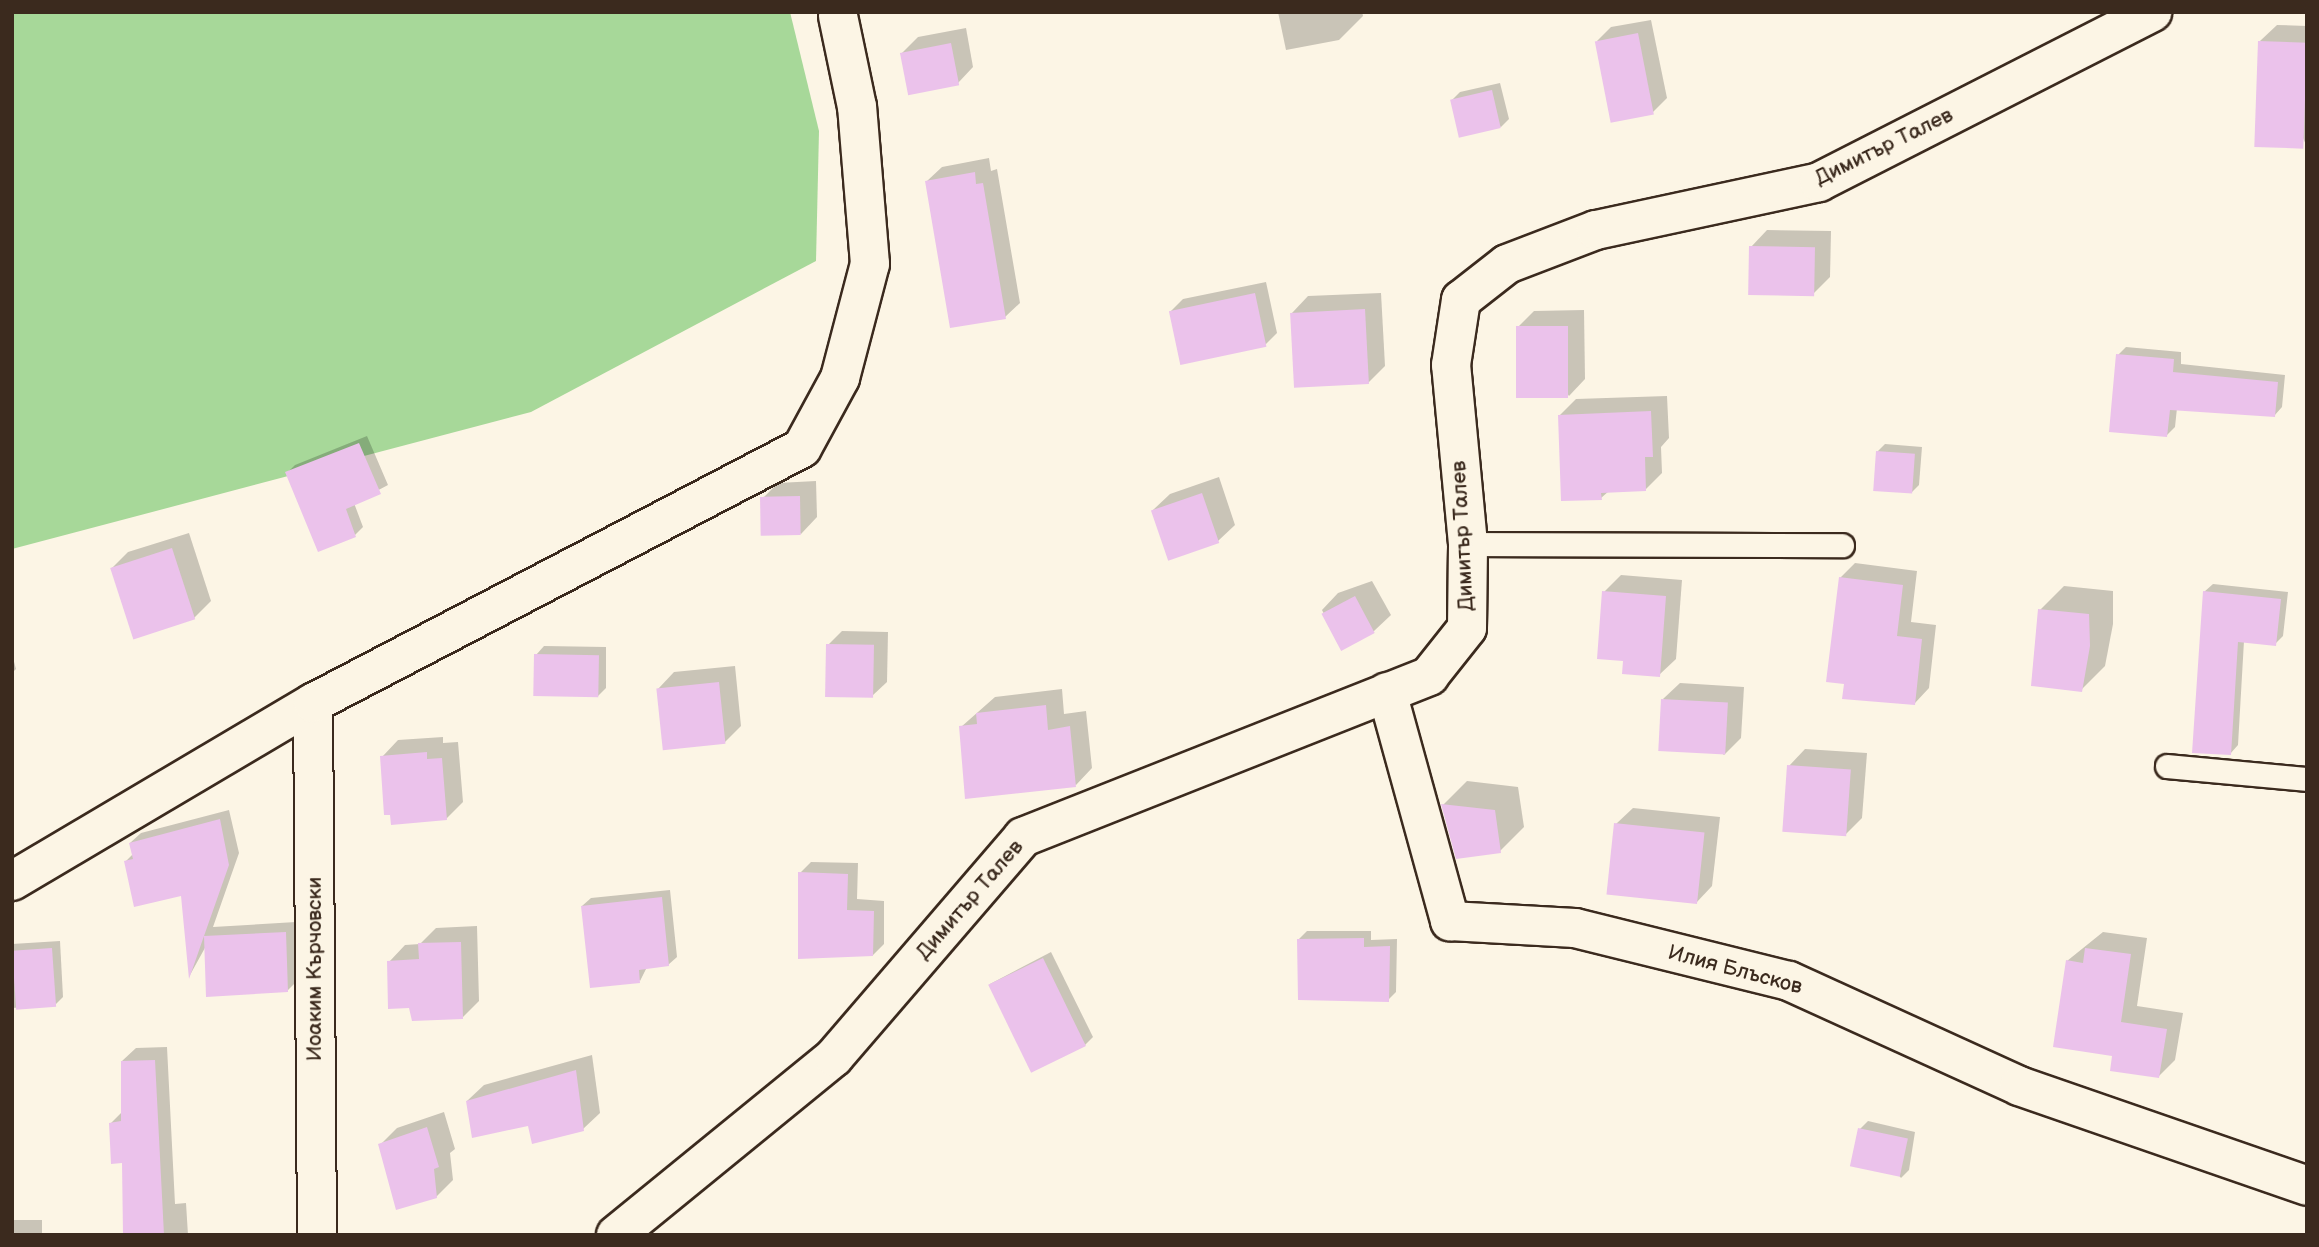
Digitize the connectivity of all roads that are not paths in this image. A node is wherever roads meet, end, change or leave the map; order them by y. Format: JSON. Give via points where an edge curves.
{"nodes":[{"id":1,"x":2152,"y":12,"type":"edge"},
{"id":2,"x":849,"y":14,"type":"edge"},
{"id":3,"x":1468,"y":544,"type":"junction"},
{"id":4,"x":1842,"y":545,"type":"dead end"},
{"id":5,"x":1387,"y":692,"type":"junction"},
{"id":6,"x":313,"y":703,"type":"junction"},
{"id":7,"x":2167,"y":766,"type":"dead end"},
{"id":8,"x":2307,"y":779,"type":"edge"},
{"id":9,"x":12,"y":881,"type":"edge"},
{"id":10,"x":2307,"y":1186,"type":"edge"},
{"id":11,"x":317,"y":1235,"type":"edge"},
{"id":12,"x":616,"y":1235,"type":"edge"}],
"edges":[{"from":1,"to":3,"type":"street","name":"Димитър Талев","via":[[1819,182],[1596,230],[1507,264],[1461,300],[1451,365]]},
{"from":2,"to":6,"type":"street","via":[[870,264],[840,378],[803,448]]},
{"from":3,"to":4,"type":"lane"},
{"from":3,"to":5,"type":"street","name":"Димитър Талев","via":[[1467,628],[1429,677]]},
{"from":5,"to":10,"type":"street","name":"Илия Блъсков","via":[[1450,921],[1576,928],[1789,981],[2019,1086]]},
{"from":5,"to":12,"type":"street","name":"Димитър Талев","via":[[1023,837],[834,1057]]},
{"from":6,"to":9,"type":"street"},
{"from":6,"to":11,"type":"street","name":"Иоаким Кърчовски"},
{"from":7,"to":8,"type":"lane"}]}
